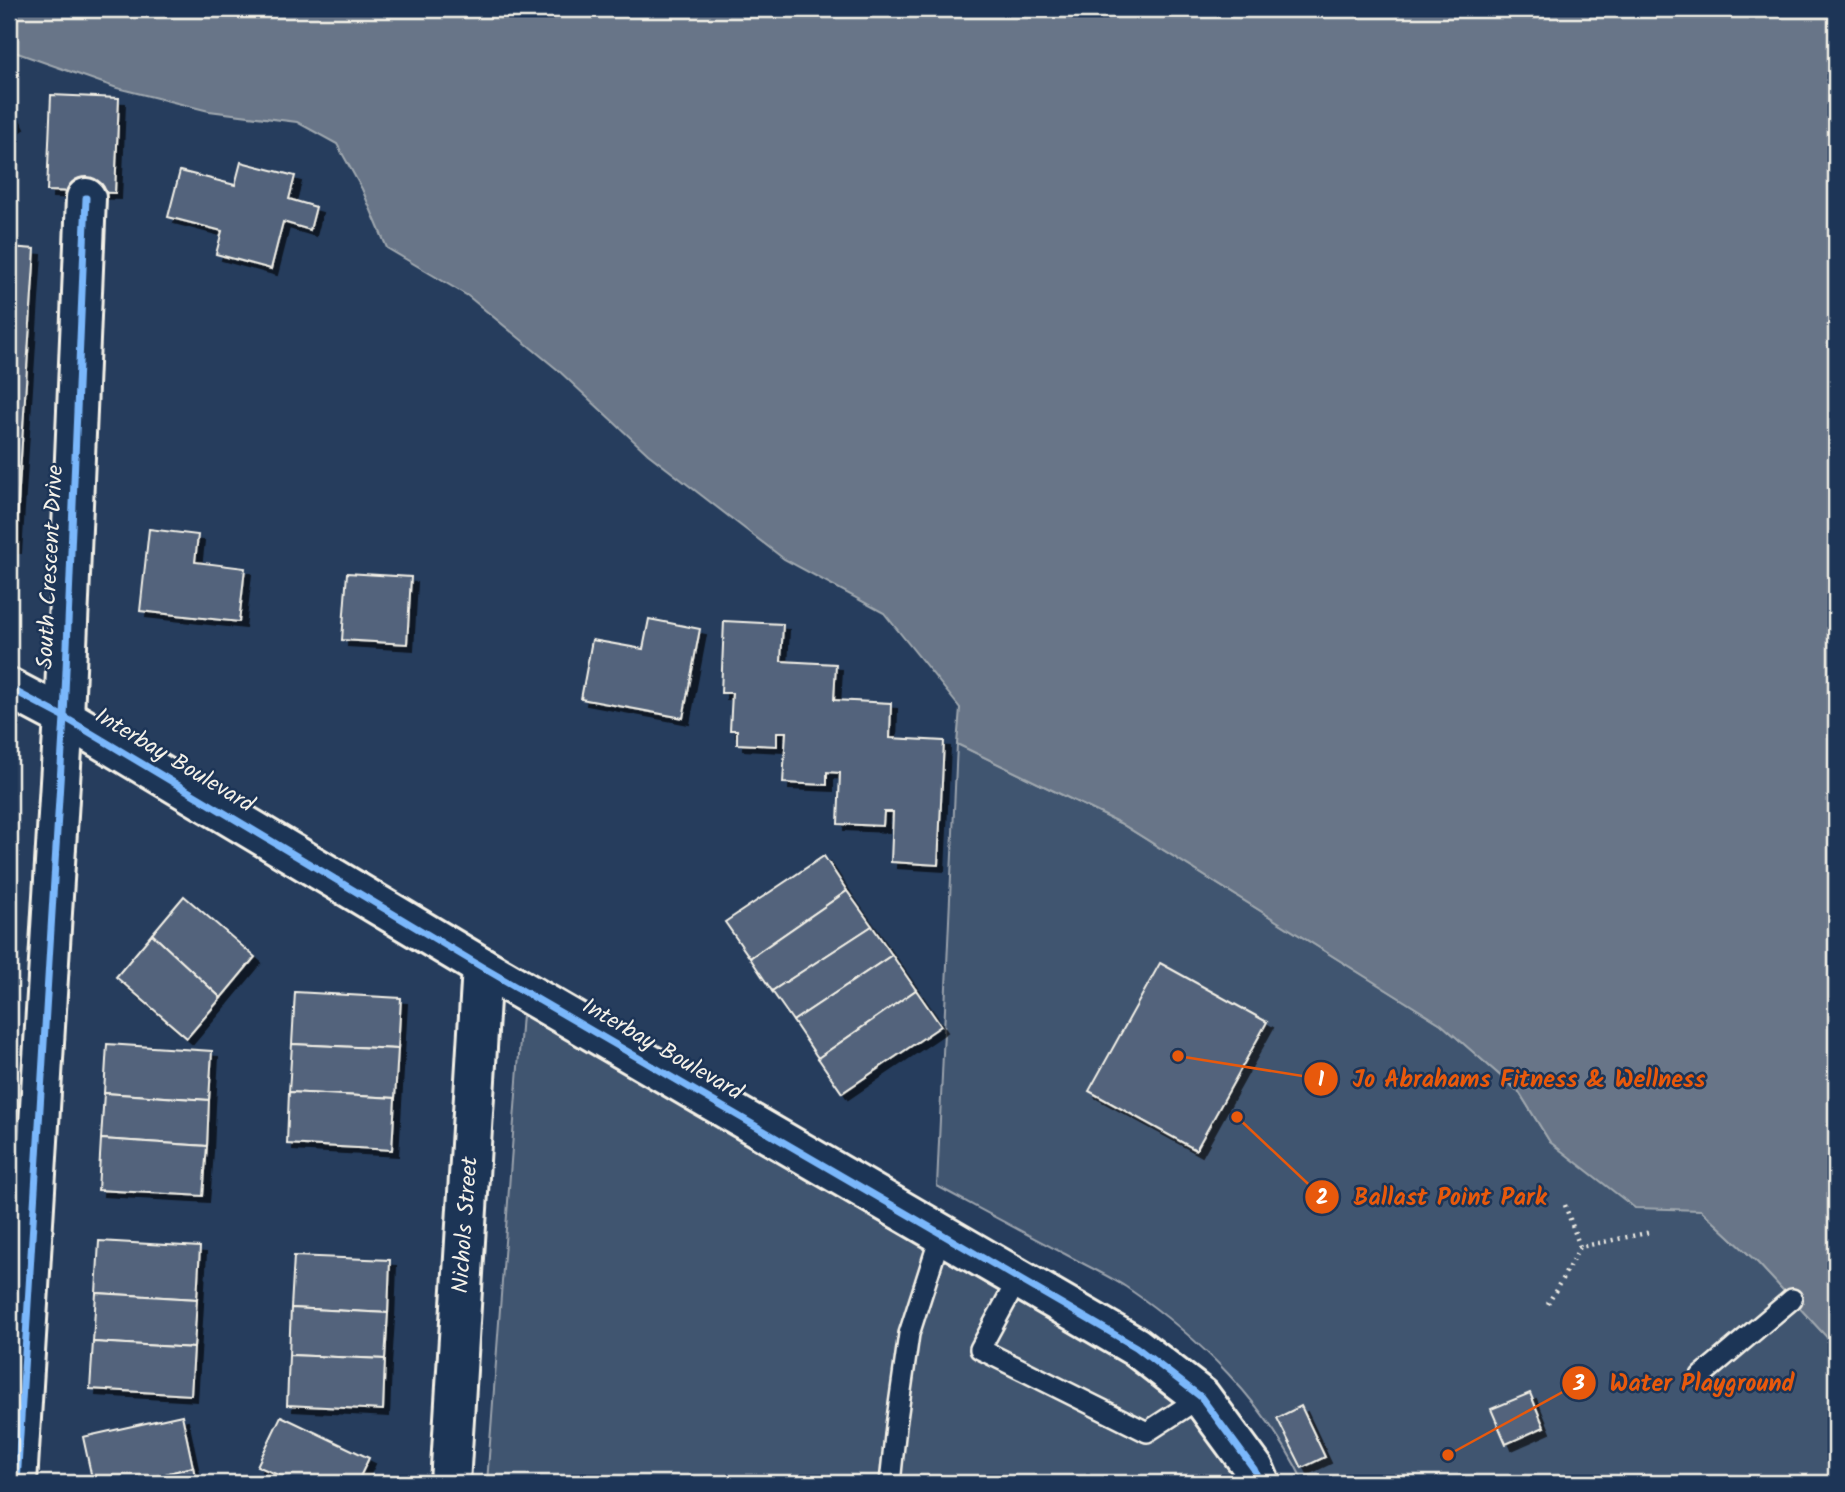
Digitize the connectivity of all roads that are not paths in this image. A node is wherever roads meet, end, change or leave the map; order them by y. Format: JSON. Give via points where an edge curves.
{"nodes":[{"id":1,"x":86,"y":198,"type":"dead end"},
{"id":2,"x":9,"y":688,"type":"edge"},
{"id":3,"x":64,"y":717,"type":"junction"},
{"id":4,"x":482,"y":967,"type":"junction"},
{"id":5,"x":22,"y":1196,"type":"edge"},
{"id":6,"x":941,"y":1234,"type":"junction"},
{"id":7,"x":1018,"y":1279,"type":"junction"},
{"id":8,"x":1792,"y":1299,"type":"dead end"},
{"id":9,"x":1701,"y":1376,"type":"dead end"},
{"id":10,"x":1201,"y":1397,"type":"junction"},
{"id":11,"x":17,"y":1483,"type":"edge"},
{"id":12,"x":450,"y":1483,"type":"edge"},
{"id":13,"x":891,"y":1483,"type":"edge"},
{"id":14,"x":1260,"y":1483,"type":"edge"}],
"edges":[{"from":1,"to":3,"type":"street","name":"South Crescent Drive"},
{"from":2,"to":3,"type":"street","name":"Interbay Boulevard"},
{"from":3,"to":4,"type":"street","name":"Interbay Boulevard"},
{"from":3,"to":5,"type":"street","name":"South Crescent Drive"},
{"from":4,"to":6,"type":"street","name":"Interbay Boulevard"},
{"from":4,"to":12,"type":"street","name":"Nichols Street"},
{"from":5,"to":11,"type":"street","name":"South Crescent Drive"},
{"from":6,"to":7,"type":"street","name":"Interbay Boulevard"},
{"from":6,"to":13,"type":"lane","via":[[909,1334]]},
{"from":7,"to":10,"type":"street","name":"Interbay Boulevard","via":[[1136,1347]]},
{"from":7,"to":10,"type":"lane","via":[[980,1349],[1147,1432]]},
{"from":8,"to":9,"type":"lane"},
{"from":10,"to":14,"type":"street","name":"Interbay Boulevard"}]}
